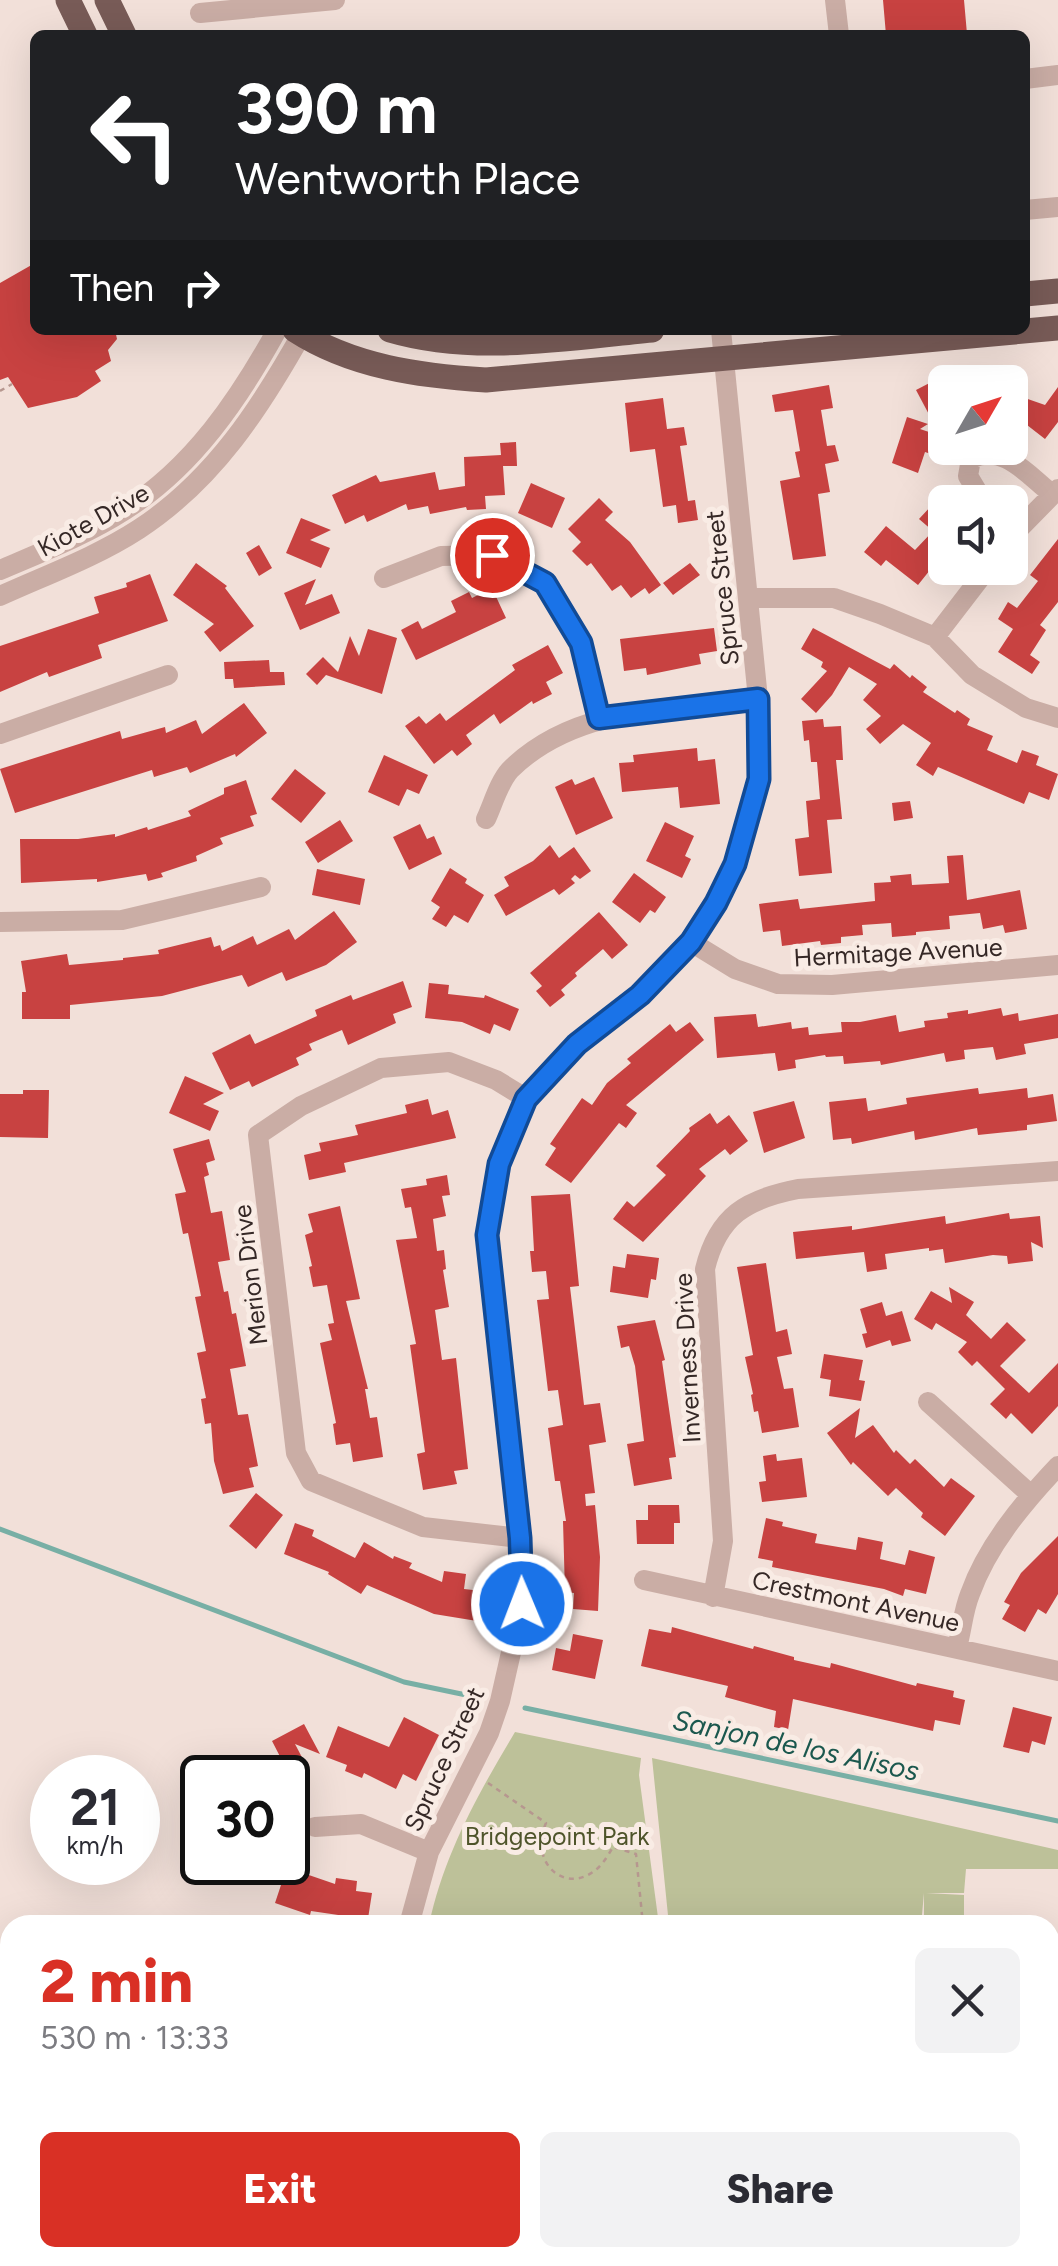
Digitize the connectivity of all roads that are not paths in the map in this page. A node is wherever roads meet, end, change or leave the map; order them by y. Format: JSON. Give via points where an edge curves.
{"nodes":[{"id":1,"x":68,"y":0,"type":"edge"},
{"id":2,"x":108,"y":0,"type":"edge"},
{"id":3,"x":335,"y":0,"type":"edge"},
{"id":4,"x":835,"y":0,"type":"edge"},
{"id":5,"x":199,"y":7,"type":"edge"},
{"id":6,"x":82,"y":30,"type":"edge"},
{"id":7,"x":122,"y":30,"type":"edge"},
{"id":8,"x":838,"y":30,"type":"edge"},
{"id":9,"x":1058,"y":75,"type":"edge"},
{"id":10,"x":1030,"y":78,"type":"edge"},
{"id":11,"x":1058,"y":207,"type":"edge"},
{"id":12,"x":1030,"y":210,"type":"edge"},
{"id":13,"x":1058,"y":291,"type":"edge"},
{"id":14,"x":1030,"y":294,"type":"edge"},
{"id":15,"x":1058,"y":328,"type":"edge"},
{"id":16,"x":1030,"y":331,"type":"edge"},
{"id":17,"x":291,"y":335,"type":"edge"},
{"id":18,"x":292,"y":335,"type":"edge"},
{"id":19,"x":303,"y":335,"type":"edge"},
{"id":20,"x":406,"y":335,"type":"edge"},
{"id":21,"x":593,"y":335,"type":"edge"},
{"id":22,"x":721,"y":335,"type":"edge"},
{"id":23,"x":985,"y":335,"type":"edge"},
{"id":24,"x":724,"y":360,"type":"junction"},
{"id":25,"x":973,"y":485,"type":"edge"},
{"id":26,"x":1055,"y":491,"type":"edge"},
{"id":27,"x":1028,"y":515,"type":"edge"},
{"id":28,"x":0,"y":570,"type":"edge"},
{"id":29,"x":384,"y":578,"type":"dead end"},
{"id":30,"x":975,"y":585,"type":"edge"},
{"id":31,"x":0,"y":596,"type":"edge"},
{"id":32,"x":748,"y":598,"type":"junction"},
{"id":33,"x":935,"y":637,"type":"junction"},
{"id":34,"x":168,"y":675,"type":"dead end"},
{"id":35,"x":758,"y":699,"type":"junction"},
{"id":36,"x":599,"y":718,"type":"junction"},
{"id":37,"x":1058,"y":718,"type":"edge"},
{"id":38,"x":0,"y":734,"type":"edge"},
{"id":39,"x":486,"y":818,"type":"dead end"},
{"id":40,"x":261,"y":887,"type":"dead end"},
{"id":41,"x":0,"y":922,"type":"edge"},
{"id":42,"x":691,"y":942,"type":"junction"},
{"id":43,"x":1058,"y":965,"type":"edge"},
{"id":44,"x":526,"y":1099,"type":"junction"},
{"id":45,"x":1058,"y":1171,"type":"edge"},
{"id":46,"x":928,"y":1402,"type":"dead end"},
{"id":47,"x":1058,"y":1466,"type":"edge"},
{"id":48,"x":1031,"y":1495,"type":"junction"},
{"id":49,"x":520,"y":1538,"type":"junction"},
{"id":50,"x":644,"y":1580,"type":"dead end"},
{"id":51,"x":713,"y":1597,"type":"junction"},
{"id":52,"x":957,"y":1648,"type":"junction"},
{"id":53,"x":1058,"y":1672,"type":"edge"},
{"id":54,"x":315,"y":1827,"type":"dead end"},
{"id":55,"x":429,"y":1852,"type":"junction"},
{"id":56,"x":412,"y":1915,"type":"edge"}],
"edges":[{"from":1,"to":6,"type":"main road"},
{"from":2,"to":7,"type":"main road"},
{"from":3,"to":5,"type":"street"},
{"from":4,"to":8,"type":"street"},
{"from":9,"to":10,"type":"street"},
{"from":11,"to":12,"type":"street"},
{"from":13,"to":14,"type":"main road"},
{"from":15,"to":16,"type":"main road"},
{"from":17,"to":28,"type":"street","name":"Kiote Drive","via":[[164,481],[95,527]]},
{"from":18,"to":31,"type":"street","name":"Kiote Drive","via":[[248,424],[180,498],[138,530]]},
{"from":19,"to":24,"type":"main road","via":[[416,376],[535,377]]},
{"from":20,"to":21,"type":"main road","via":[[486,344]]},
{"from":22,"to":24,"type":"street","name":"Spruce Street"},
{"from":23,"to":24,"type":"main road"},
{"from":24,"to":32,"type":"street","name":"Spruce Street"},
{"from":25,"to":26,"type":"street","via":[[971,459],[984,452],[1002,454]]},
{"from":26,"to":27,"type":"street"},
{"from":29,"to":36,"type":"street","via":[[441,556],[492,555],[545,583],[581,643]]},
{"from":30,"to":33,"type":"street"},
{"from":32,"to":33,"type":"street","via":[[834,598]]},
{"from":32,"to":35,"type":"street","name":"Spruce Street"},
{"from":33,"to":37,"type":"street","via":[[972,676],[1026,708]]},
{"from":34,"to":38,"type":"street"},
{"from":35,"to":36,"type":"street"},
{"from":35,"to":42,"type":"street","name":"Spruce Street","via":[[759,779],[735,864]]},
{"from":36,"to":39,"type":"street","via":[[547,742],[508,772]]},
{"from":40,"to":41,"type":"street","via":[[122,920]]},
{"from":42,"to":43,"type":"street","name":"Hermitage Avenue","via":[[735,969],[778,984]]},
{"from":42,"to":44,"type":"street","name":"Spruce Street"},
{"from":44,"to":49,"type":"street","name":"Spruce Street","via":[[499,1164],[487,1235]]},
{"from":44,"to":49,"type":"street","name":"Merion Drive","via":[[449,1062],[381,1068],[300,1106],[258,1135],[296,1453],[311,1481],[423,1527]]},
{"from":45,"to":51,"type":"street","name":"Inverness Drive","via":[[798,1189],[768,1195],[724,1224],[705,1269],[723,1541]]},
{"from":46,"to":48,"type":"street"},
{"from":47,"to":48,"type":"street"},
{"from":48,"to":52,"type":"street","via":[[987,1556]]},
{"from":49,"to":55,"type":"street","name":"Spruce Street","via":[[522,1604],[510,1668],[489,1733]]},
{"from":50,"to":51,"type":"street","name":"Crestmont Avenue"},
{"from":51,"to":52,"type":"street","name":"Crestmont Avenue"},
{"from":52,"to":53,"type":"street","name":"Crestmont Avenue"},
{"from":54,"to":55,"type":"street","via":[[361,1824]]},
{"from":55,"to":56,"type":"street","name":"Spruce Street"}]}
